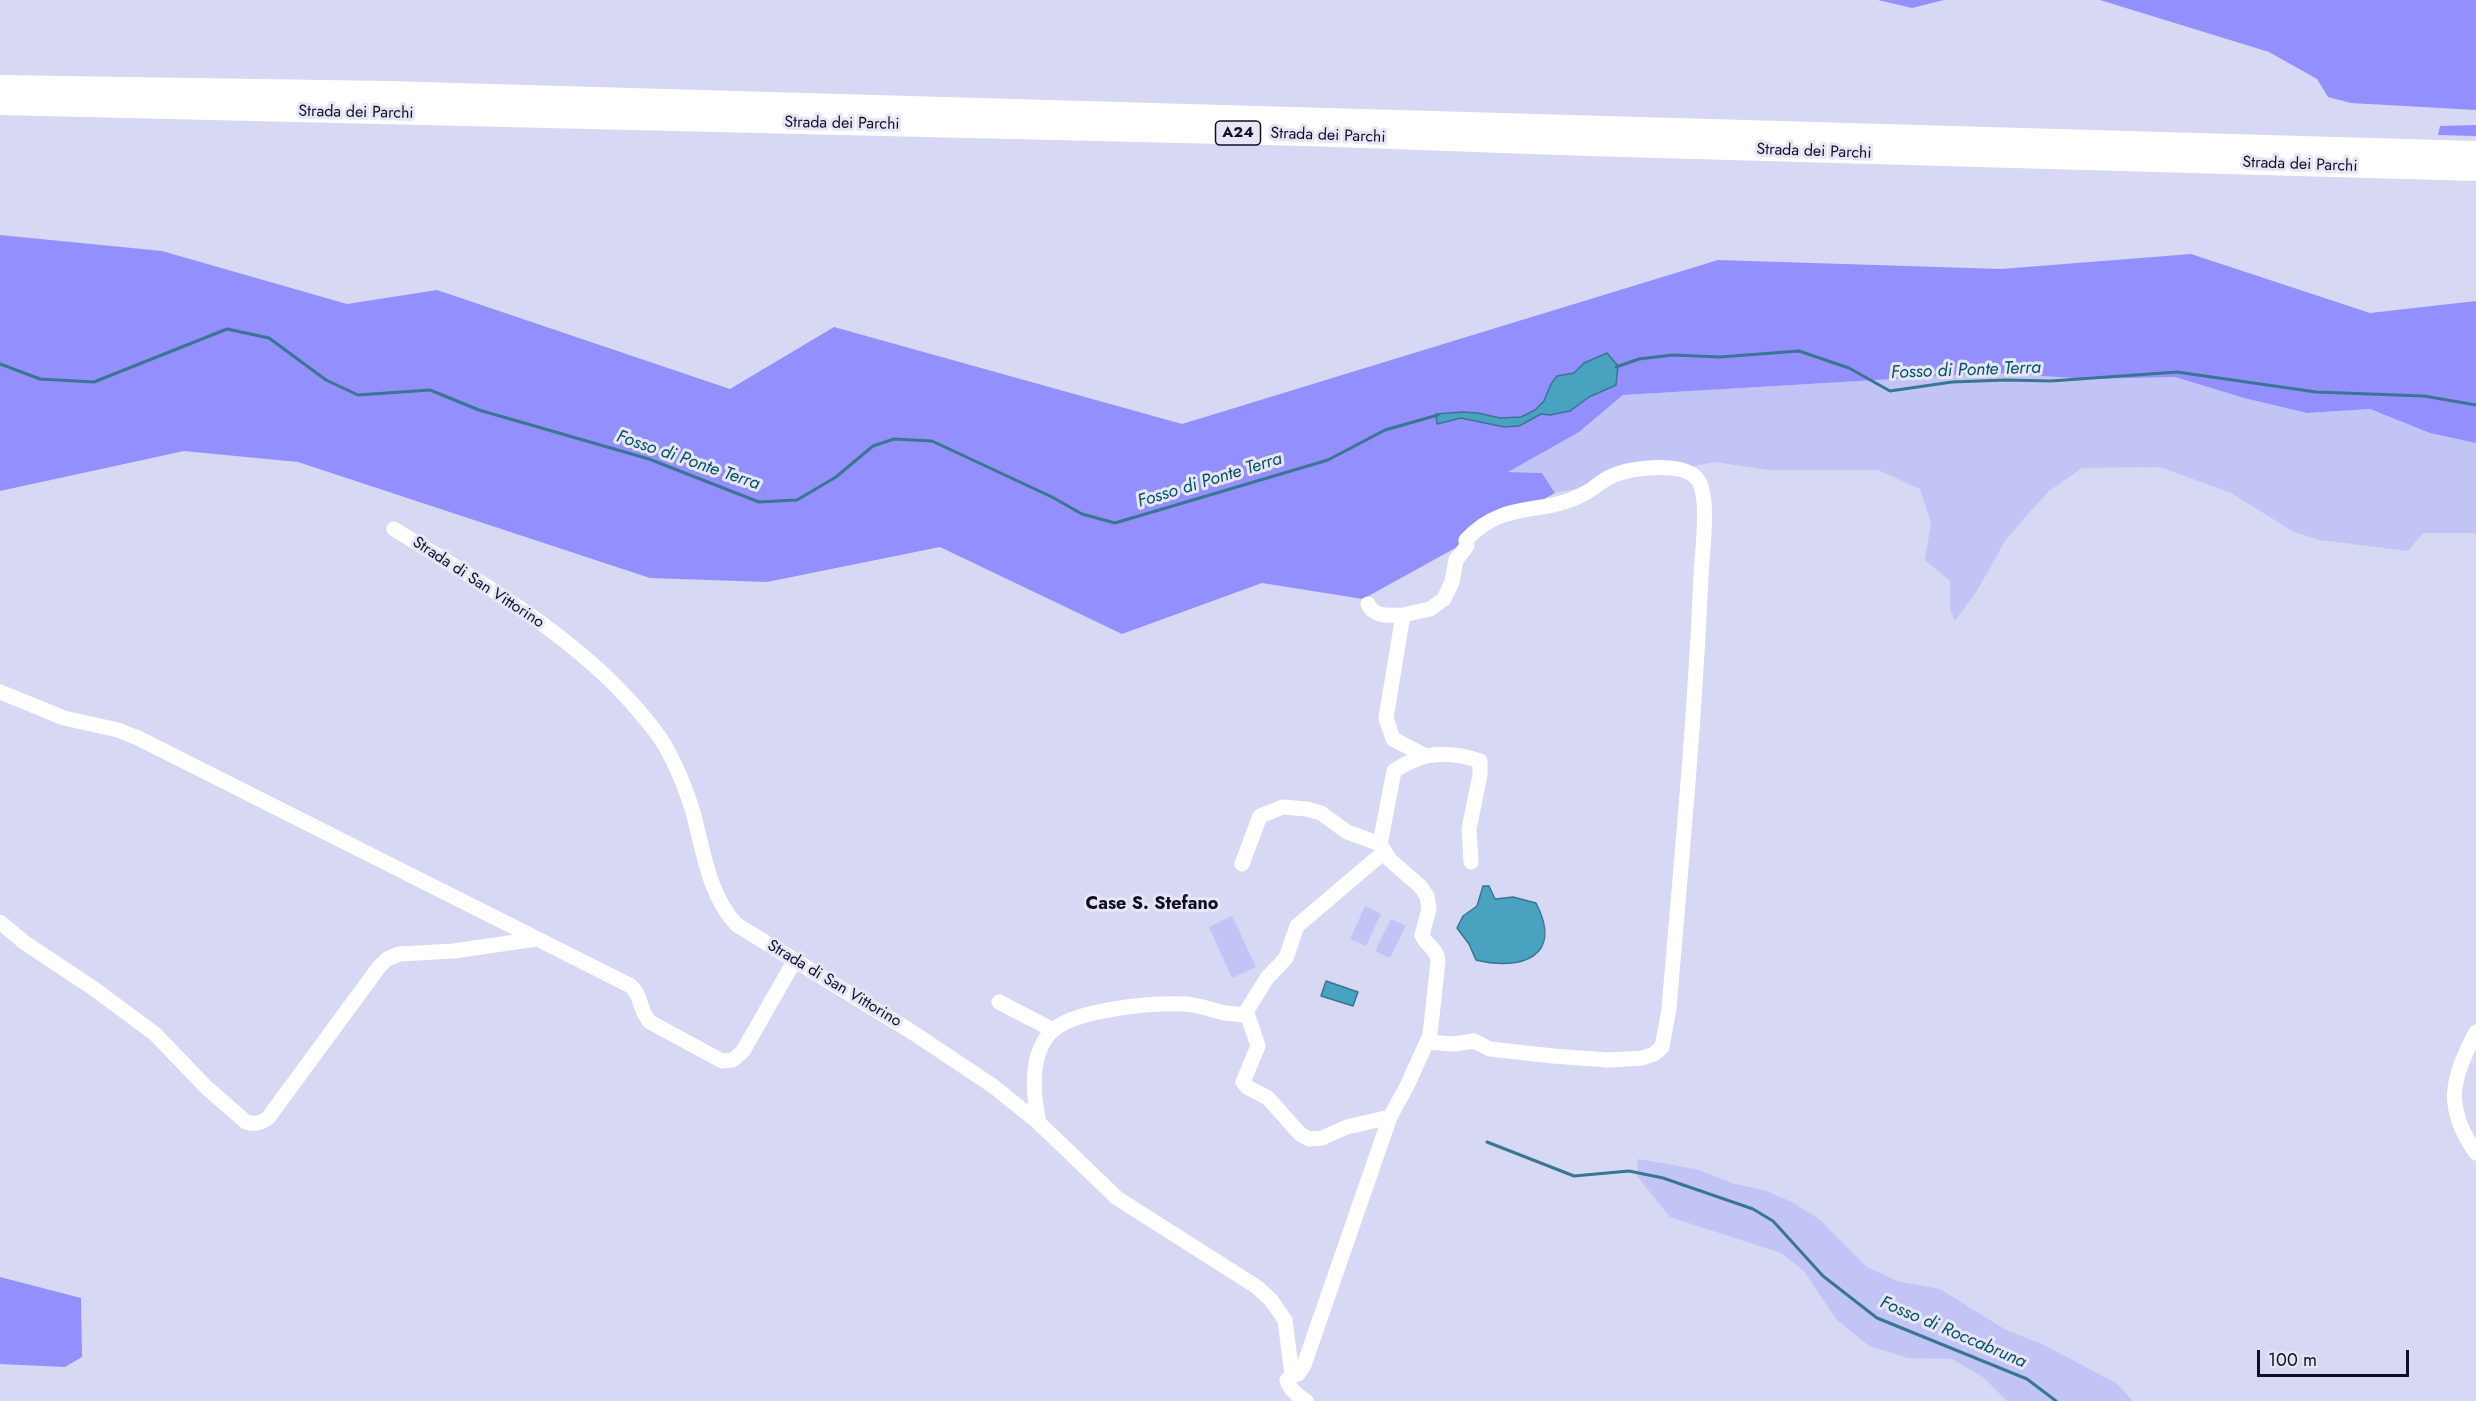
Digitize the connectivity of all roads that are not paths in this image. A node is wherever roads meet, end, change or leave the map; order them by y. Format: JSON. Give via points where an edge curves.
{"nodes":[{"id":1,"x":0,"y":86,"type":"edge"},
{"id":2,"x":0,"y":104,"type":"edge"},
{"id":3,"x":2476,"y":152,"type":"edge"},
{"id":4,"x":2476,"y":170,"type":"edge"},
{"id":5,"x":394,"y":529,"type":"dead end"},
{"id":6,"x":1368,"y":604,"type":"dead end"},
{"id":7,"x":1403,"y":615,"type":"junction"},
{"id":8,"x":0,"y":692,"type":"edge"},
{"id":9,"x":1426,"y":756,"type":"junction"},
{"id":10,"x":1382,"y":848,"type":"junction"},
{"id":11,"x":1471,"y":862,"type":"dead end"},
{"id":12,"x":1242,"y":864,"type":"dead end"},
{"id":13,"x":0,"y":922,"type":"edge"},
{"id":14,"x":536,"y":939,"type":"junction"},
{"id":15,"x":795,"y":960,"type":"junction"},
{"id":16,"x":999,"y":1002,"type":"dead end"},
{"id":17,"x":1244,"y":1015,"type":"junction"},
{"id":18,"x":1053,"y":1030,"type":"junction"},
{"id":19,"x":2476,"y":1032,"type":"edge"},
{"id":20,"x":1427,"y":1042,"type":"junction"},
{"id":21,"x":1390,"y":1117,"type":"junction"},
{"id":22,"x":1039,"y":1123,"type":"junction"},
{"id":23,"x":2476,"y":1153,"type":"edge"},
{"id":24,"x":1292,"y":1375,"type":"junction"},
{"id":25,"x":1306,"y":1401,"type":"edge"}],
"edges":[{"from":1,"to":3,"type":"highway","name":"Strada dei Parchi","number":"A24","via":[[424,93]]},
{"from":2,"to":4,"type":"highway","name":"Strada dei Parchi","number":"A24","via":[[1306,135]]},
{"from":5,"to":15,"type":"street","name":"Strada di San Vittorino","via":[[523,609],[618,687],[670,754],[727,913],[744,930]]},
{"from":6,"to":7,"type":"street","via":[[1376,613]]},
{"from":7,"to":9,"type":"street","via":[[1386,718],[1393,739]]},
{"from":7,"to":20,"type":"street","via":[[1430,609],[1444,599],[1456,560],[1467,546],[1466,540],[1497,518],[1516,510],[1569,501],[1628,471],[1677,468],[1694,476],[1701,486],[1697,666],[1664,1044],[1648,1056],[1614,1060],[1490,1049],[1474,1041]]},
{"from":8,"to":14,"type":"street","via":[[57,716],[123,731]]},
{"from":9,"to":10,"type":"street","via":[[1394,771]]},
{"from":9,"to":11,"type":"street","via":[[1446,754],[1480,761],[1469,829]]},
{"from":10,"to":12,"type":"street","via":[[1343,830],[1317,812],[1283,807],[1260,816]]},
{"from":10,"to":17,"type":"street","via":[[1297,926],[1286,958],[1267,978]]},
{"from":10,"to":20,"type":"street","via":[[1428,899],[1422,935],[1436,952],[1438,961],[1432,1028]]},
{"from":13,"to":14,"type":"street","via":[[155,1034],[212,1093],[253,1124],[268,1118],[387,959],[402,953],[454,951]]},
{"from":14,"to":15,"type":"street","via":[[633,987],[650,1022],[725,1062],[743,1052]]},
{"from":15,"to":22,"type":"street","name":"Strada di San Vittorino","via":[[938,1048]]},
{"from":16,"to":18,"type":"street"},
{"from":17,"to":18,"type":"street","via":[[1174,1004],[1096,1012],[1070,1019]]},
{"from":17,"to":21,"type":"street","via":[[1250,1020],[1258,1046],[1243,1082],[1268,1098],[1304,1137],[1322,1138],[1347,1127]]},
{"from":18,"to":22,"type":"street","via":[[1041,1046],[1036,1066],[1034,1090]]},
{"from":19,"to":23,"type":"street","via":[[2459,1067],[2454,1095],[2462,1128]]},
{"from":20,"to":21,"type":"street"},
{"from":21,"to":24,"type":"street","via":[[1304,1365],[1298,1374]]},
{"from":22,"to":24,"type":"street","name":"Strada di San Vittorino","via":[[1117,1198],[1266,1295],[1283,1314],[1287,1326]]},
{"from":24,"to":25,"type":"street","name":"Strada di San Vittorino","via":[[1287,1380],[1290,1387]]}]}
